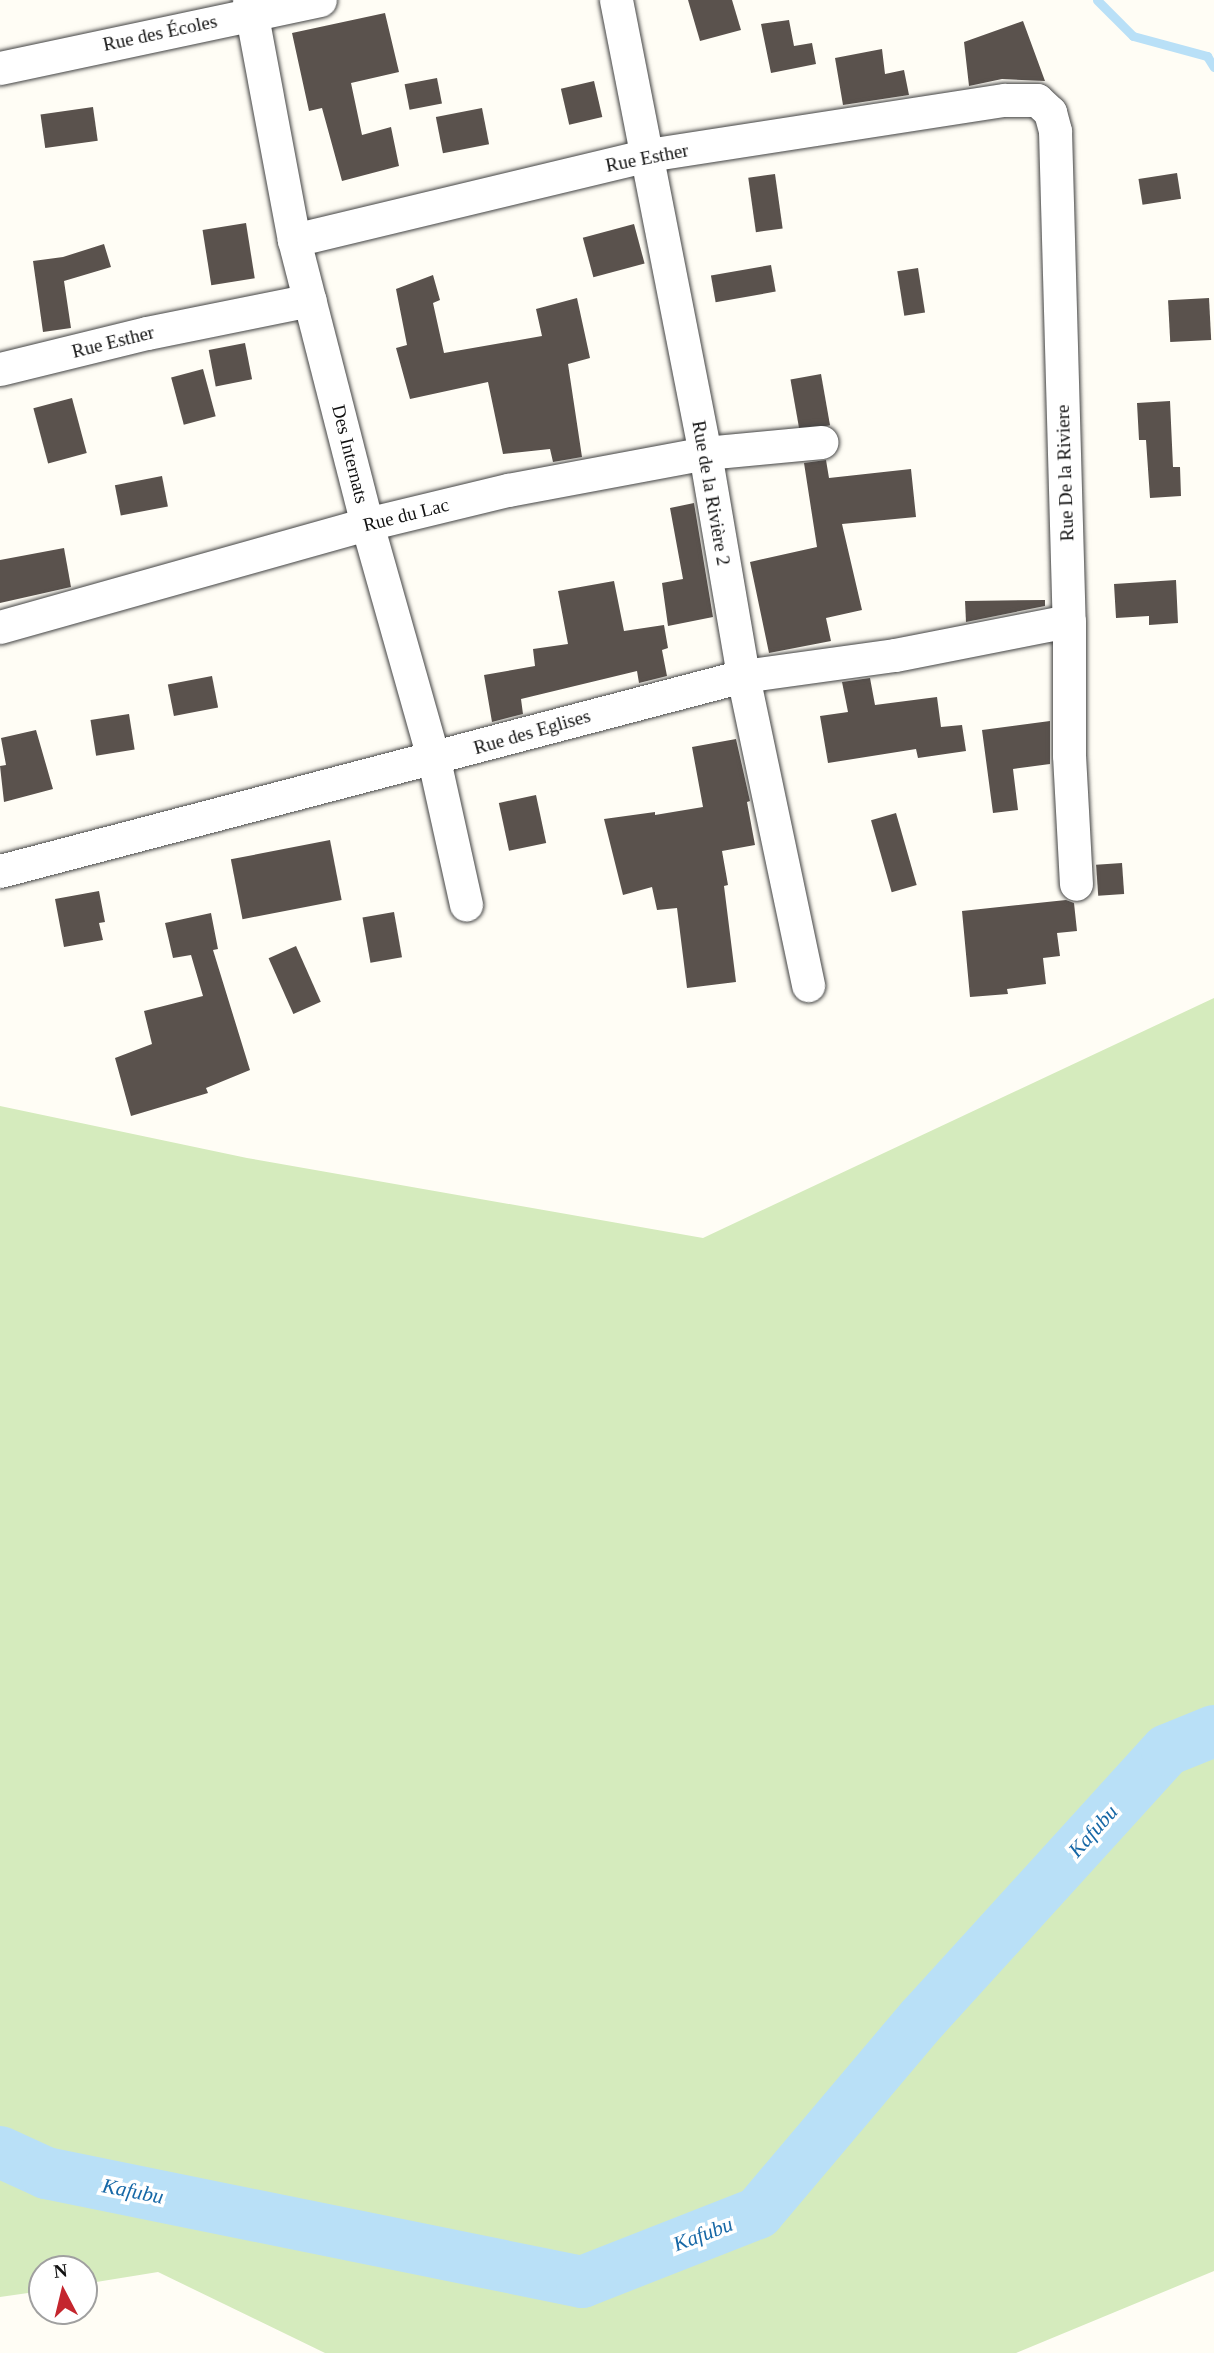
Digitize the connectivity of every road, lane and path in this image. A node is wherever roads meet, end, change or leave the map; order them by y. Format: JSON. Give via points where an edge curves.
{"nodes":[{"id":1,"x":320,"y":0,"type":"edge"},
{"id":2,"x":616,"y":0,"type":"edge"},
{"id":3,"x":251,"y":7,"type":"edge"},
{"id":4,"x":0,"y":68,"type":"edge"},
{"id":5,"x":1005,"y":100,"type":"joint"},
{"id":6,"x":648,"y":155,"type":"junction"},
{"id":7,"x":294,"y":240,"type":"junction"},
{"id":8,"x":310,"y":300,"type":"junction"},
{"id":9,"x":0,"y":369,"type":"edge"},
{"id":10,"x":821,"y":442,"type":"dead end"},
{"id":11,"x":705,"y":453,"type":"junction"},
{"id":12,"x":367,"y":524,"type":"junction"},
{"id":13,"x":1069,"y":621,"type":"junction"},
{"id":14,"x":0,"y":627,"type":"edge"},
{"id":15,"x":743,"y":676,"type":"junction"},
{"id":16,"x":434,"y":760,"type":"junction"},
{"id":17,"x":0,"y":872,"type":"edge"},
{"id":18,"x":1076,"y":884,"type":"dead end"},
{"id":19,"x":466,"y":904,"type":"dead end"},
{"id":20,"x":808,"y":985,"type":"dead end"}],
"edges":[{"from":1,"to":3,"type":"street","name":"Rue des Écoles"},
{"from":2,"to":6,"type":"street","name":"Rue de la Rivière 2"},
{"from":3,"to":4,"type":"street","name":"Rue des Écoles"},
{"from":3,"to":7,"type":"street","name":"Des Internats"},
{"from":5,"to":6,"type":"street","name":"Rue Esther"},
{"from":5,"to":13,"type":"street","name":"Rue De la Riviere","via":[[1037,100],[1049,112],[1055,131]]},
{"from":6,"to":7,"type":"street","name":"Rue Esther"},
{"from":6,"to":11,"type":"street","name":"Rue de la Rivière 2"},
{"from":7,"to":8,"type":"street","name":"Des Internats"},
{"from":8,"to":9,"type":"street","name":"Rue Esther"},
{"from":8,"to":12,"type":"street","name":"Des Internats"},
{"from":10,"to":11,"type":"street","name":"Rue du Lac"},
{"from":11,"to":12,"type":"street","name":"Rue du Lac","via":[[508,490]]},
{"from":11,"to":15,"type":"street","name":"Rue de la Rivière 2"},
{"from":12,"to":14,"type":"street","name":"Rue du Lac"},
{"from":12,"to":16,"type":"street","name":"Des Internats"},
{"from":13,"to":15,"type":"street","name":"Rue des Eglises","via":[[895,655]]},
{"from":13,"to":18,"type":"street","name":"Rue De la Riviere","via":[[1069,755]]},
{"from":15,"to":16,"type":"street","name":"Rue des Eglises"},
{"from":15,"to":20,"type":"street","name":"Rue de la Rivière 2"},
{"from":16,"to":17,"type":"street","name":"Rue des Eglises"},
{"from":16,"to":19,"type":"street","name":"Des Internats"}]}
